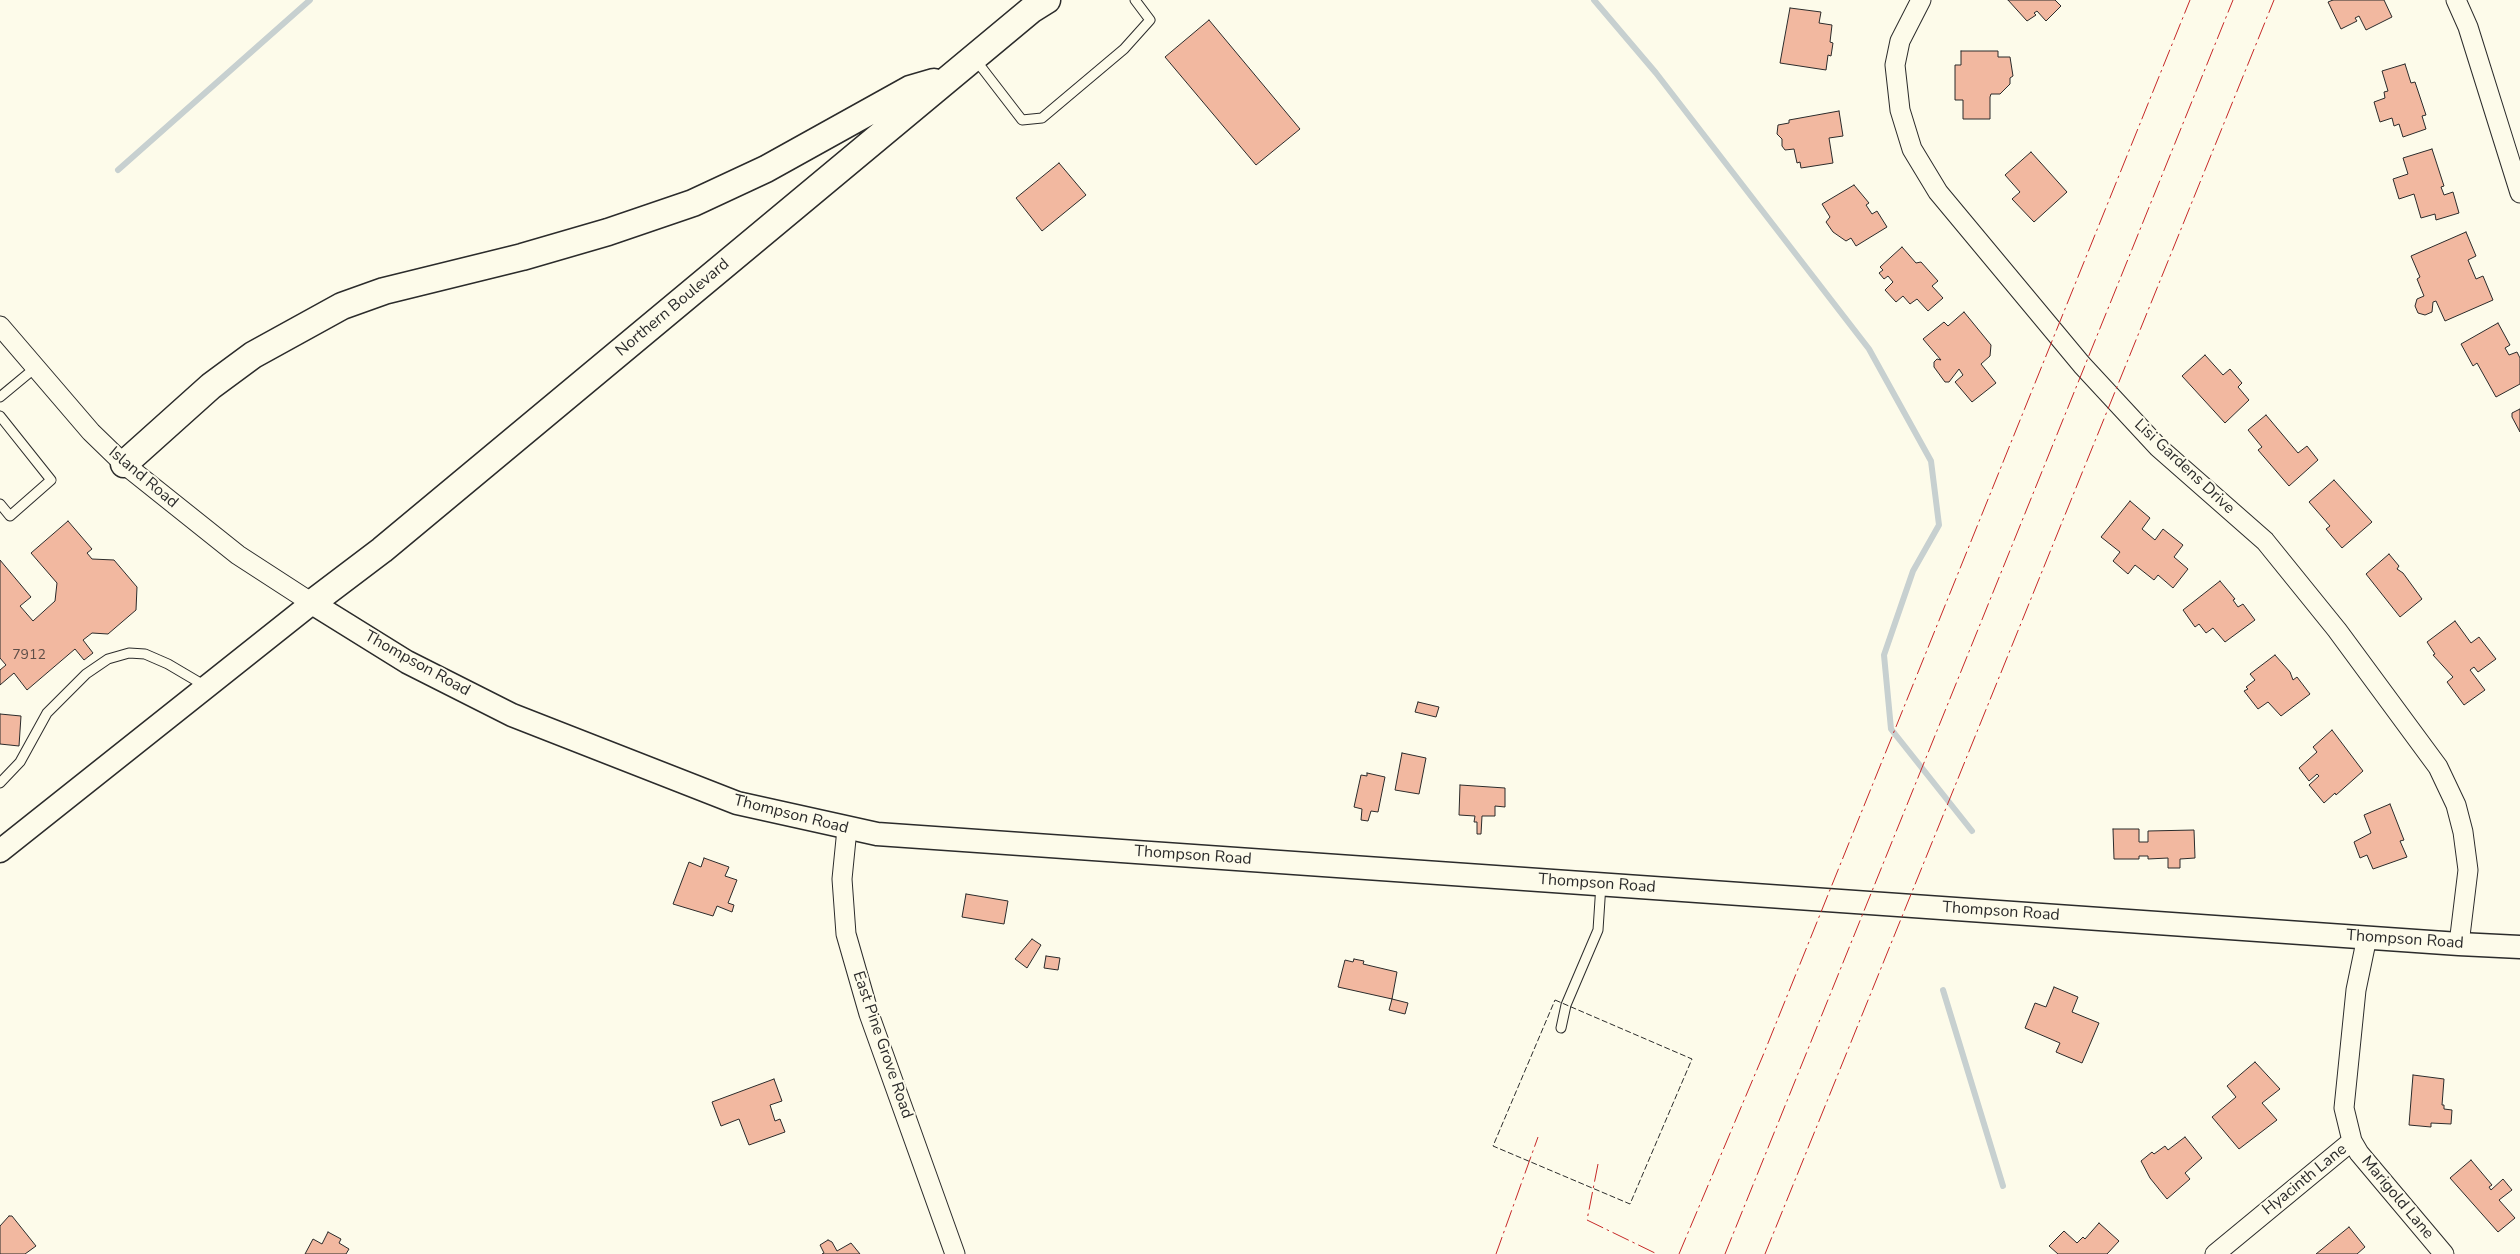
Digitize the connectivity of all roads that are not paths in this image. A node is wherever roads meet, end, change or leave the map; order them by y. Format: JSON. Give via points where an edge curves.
{"nodes":[{"id":1,"x":1135,"y":0,"type":"edge"},
{"id":2,"x":1921,"y":0,"type":"edge"},
{"id":3,"x":2456,"y":0,"type":"edge"},
{"id":4,"x":1038,"y":3,"type":"edge"},
{"id":5,"x":974,"y":57,"type":"junction"},
{"id":6,"x":949,"y":78,"type":"junction"},
{"id":7,"x":2520,"y":193,"type":"edge"},
{"id":8,"x":0,"y":326,"type":"edge"},
{"id":9,"x":35,"y":368,"type":"junction"},
{"id":10,"x":0,"y":397,"type":"edge"},
{"id":11,"x":0,"y":416,"type":"edge"},
{"id":12,"x":124,"y":464,"type":"junction"},
{"id":13,"x":0,"y":504,"type":"edge"},
{"id":14,"x":312,"y":603,"type":"junction"},
{"id":15,"x":207,"y":687,"type":"junction"},
{"id":16,"x":0,"y":783,"type":"edge"},
{"id":17,"x":847,"y":829,"type":"junction"},
{"id":18,"x":0,"y":851,"type":"edge"},
{"id":19,"x":1601,"y":884,"type":"junction"},
{"id":20,"x":2367,"y":937,"type":"junction"},
{"id":21,"x":2459,"y":944,"type":"junction"},
{"id":22,"x":2520,"y":947,"type":"edge"},
{"id":23,"x":1561,"y":1028,"type":"dead end"},
{"id":24,"x":2352,"y":1141,"type":"junction"},
{"id":25,"x":955,"y":1254,"type":"edge"},
{"id":26,"x":2215,"y":1254,"type":"edge"},
{"id":27,"x":2444,"y":1254,"type":"edge"}],
"edges":[{"from":1,"to":5,"type":"lane","via":[[1150,20],[1124,50],[1042,118],[1022,120]]},
{"from":2,"to":21,"type":"street","name":"Lisi Gardens Drive","via":[[1900,41],[1895,65],[1900,110],[1912,149],[1938,192],[2082,365],[2158,447],[2264,541],[2337,630],[2438,767],[2456,805],[2468,870]]},
{"from":3,"to":7,"type":"street","via":[[2468,27]]},
{"from":4,"to":5,"type":"main road","name":"Northern Boulevard"},
{"from":5,"to":6,"type":"main road","name":"Northern Boulevard"},
{"from":6,"to":12,"type":"main road","via":[[910,88],[766,169],[693,203],[608,232],[384,291],[342,306],[253,355],[211,386]]},
{"from":6,"to":14,"type":"main road","name":"Northern Boulevard","via":[[382,550]]},
{"from":8,"to":9,"type":"street","name":"Island Road"},
{"from":9,"to":10,"type":"lane"},
{"from":9,"to":12,"type":"street","name":"Island Road","via":[[90,432]]},
{"from":11,"to":13,"type":"lane","via":[[51,480],[10,516]]},
{"from":12,"to":14,"type":"street","name":"Island Road","via":[[238,555]]},
{"from":14,"to":15,"type":"street"},
{"from":14,"to":17,"type":"street","name":"Thompson Road","via":[[407,662],[512,715],[737,803]]},
{"from":15,"to":16,"type":"lane","via":[[145,654],[129,653],[108,659],[86,674],[47,713],[20,762]]},
{"from":15,"to":18,"type":"street"},
{"from":17,"to":19,"type":"street","name":"Thompson Road","via":[[877,834]]},
{"from":17,"to":25,"type":"street","name":"East Pine Grove Road","via":[[842,879],[846,934],[869,1014]]},
{"from":19,"to":20,"type":"street","name":"Thompson Road"},
{"from":19,"to":23,"type":"lane","via":[[1598,930],[1566,1005]]},
{"from":20,"to":21,"type":"street","name":"Thompson Road"},
{"from":20,"to":24,"type":"street","name":"Hyacinth Lane","via":[[2356,990],[2344,1108]]},
{"from":21,"to":22,"type":"street","name":"Thompson Road"},
{"from":24,"to":26,"type":"street","name":"Hyacinth Lane"},
{"from":24,"to":27,"type":"street","name":"Marigold Lane"}]}
